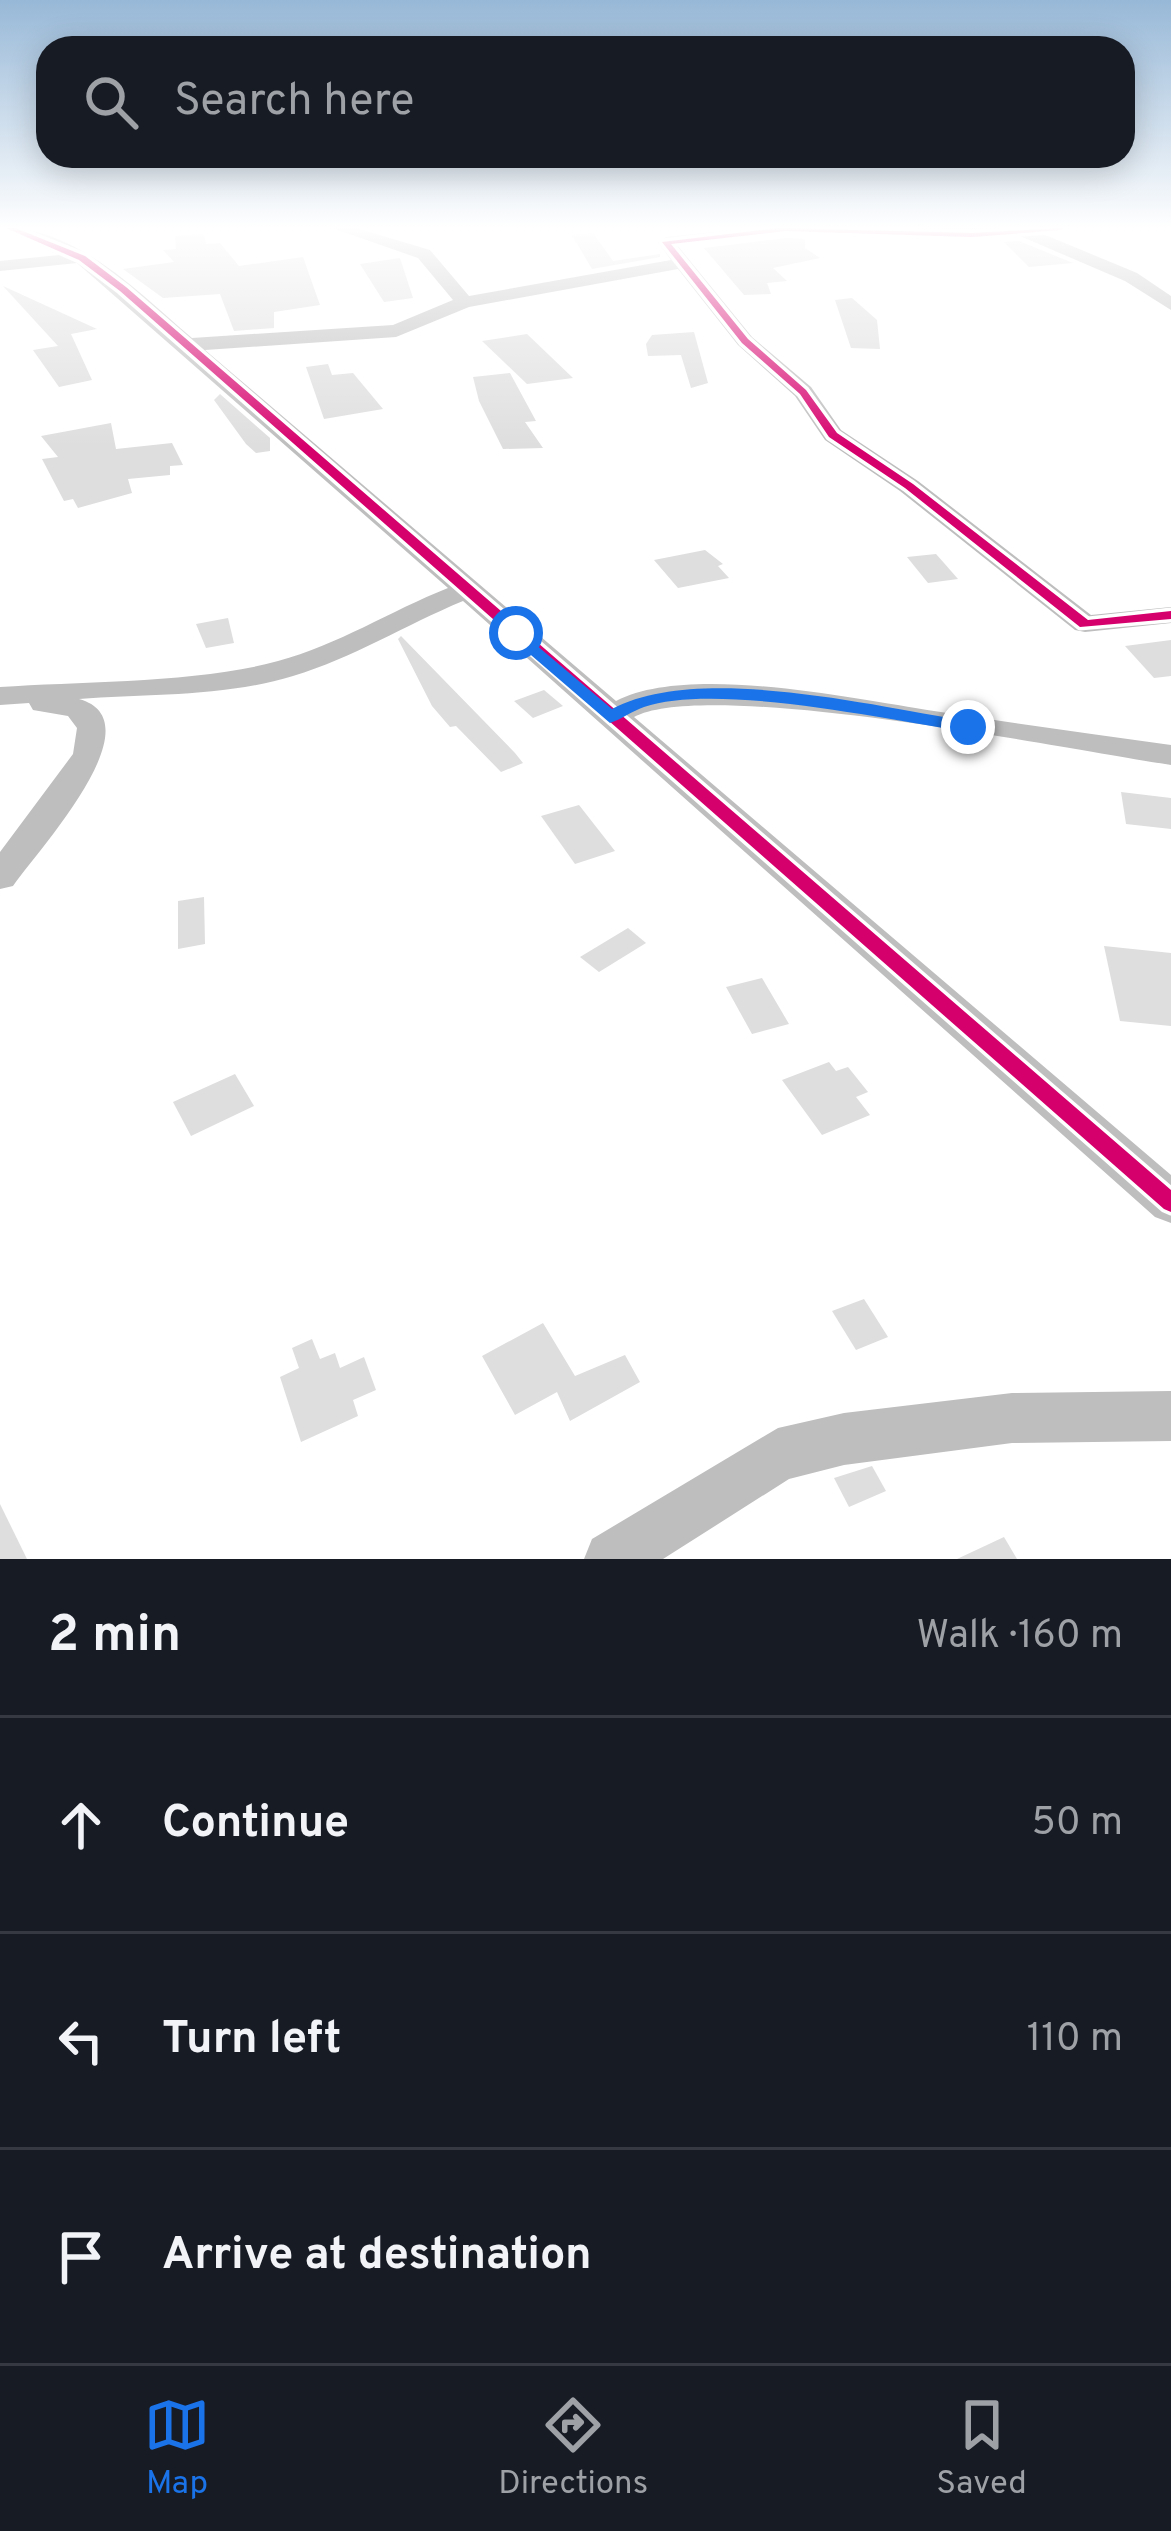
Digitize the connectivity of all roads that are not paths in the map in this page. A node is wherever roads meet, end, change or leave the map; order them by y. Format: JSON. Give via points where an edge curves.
{"nodes":[{"id":1,"x":132,"y":301,"type":"edge"},
{"id":2,"x":471,"y":301,"type":"edge"},
{"id":3,"x":715,"y":301,"type":"edge"},
{"id":4,"x":464,"y":302,"type":"joint"},
{"id":5,"x":183,"y":345,"type":"junction"},
{"id":6,"x":466,"y":590,"type":"junction"},
{"id":7,"x":1171,"y":615,"type":"edge"},
{"id":8,"x":0,"y":698,"type":"edge"},
{"id":9,"x":89,"y":699,"type":"junction"},
{"id":10,"x":610,"y":717,"type":"junction"},
{"id":11,"x":1171,"y":755,"type":"edge"},
{"id":12,"x":0,"y":877,"type":"edge"},
{"id":13,"x":1171,"y":1203,"type":"edge"},
{"id":14,"x":1171,"y":1416,"type":"edge"},
{"id":15,"x":612,"y":1559,"type":"edge"}],
"edges":[{"from":1,"to":5,"type":"street"},
{"from":2,"to":4,"type":"street"},
{"from":3,"to":7,"type":"street","via":[[833,434],[1085,624]]},
{"from":4,"to":5,"type":"street","via":[[396,331]]},
{"from":5,"to":6,"type":"street"},
{"from":6,"to":9,"type":"street","via":[[364,641],[282,670]]},
{"from":6,"to":10,"type":"street"},
{"from":8,"to":9,"type":"street"},
{"from":9,"to":12,"type":"street","via":[[89,754]]},
{"from":10,"to":11,"type":"street","via":[[640,701],[701,693]]},
{"from":10,"to":13,"type":"street"},
{"from":14,"to":15,"type":"street","via":[[1012,1418],[778,1455]]}]}
